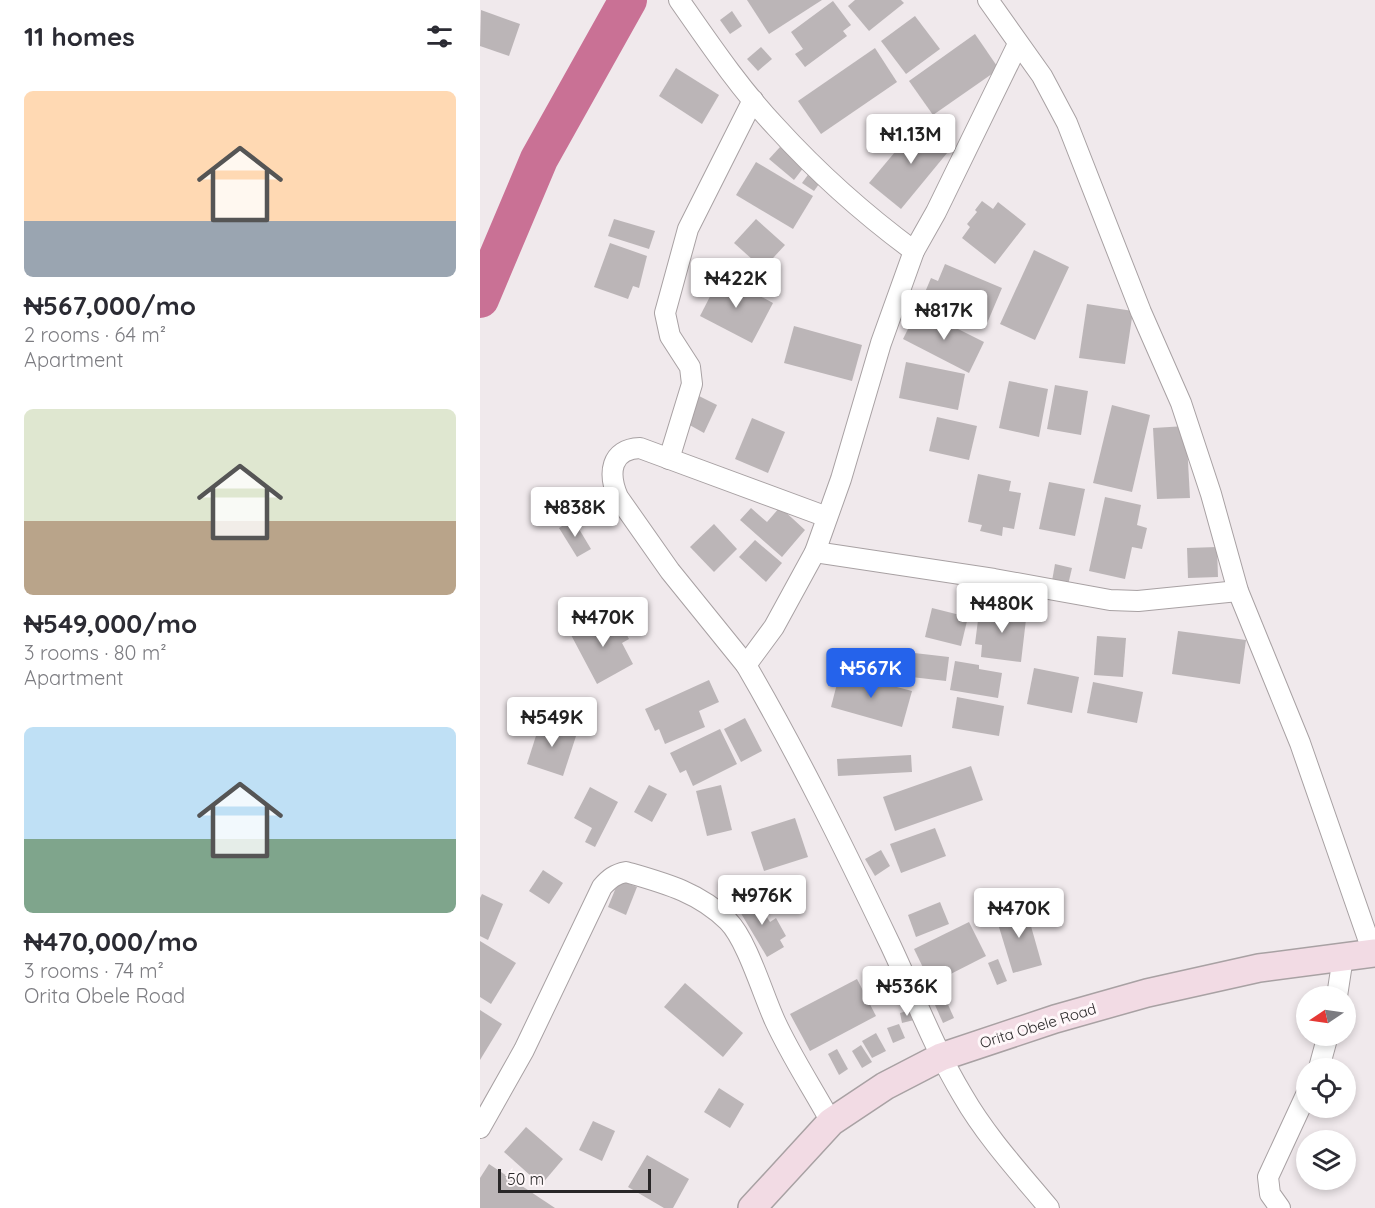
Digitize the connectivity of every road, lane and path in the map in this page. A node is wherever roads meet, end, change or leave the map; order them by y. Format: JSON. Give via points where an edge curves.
{"nodes":[{"id":1,"x":678,"y":0,"type":"edge"},
{"id":2,"x":988,"y":0,"type":"edge"},
{"id":3,"x":1018,"y":44,"type":"junction"},
{"id":4,"x":753,"y":99,"type":"junction"},
{"id":5,"x":914,"y":251,"type":"junction"},
{"id":6,"x":669,"y":459,"type":"junction"},
{"id":7,"x":826,"y":517,"type":"junction"},
{"id":8,"x":815,"y":552,"type":"junction"},
{"id":9,"x":1238,"y":591,"type":"junction"},
{"id":10,"x":746,"y":665,"type":"junction"},
{"id":11,"x":1374,"y":953,"type":"edge"},
{"id":12,"x":1343,"y":957,"type":"junction"},
{"id":13,"x":1339,"y":986,"type":"edge"},
{"id":14,"x":941,"y":1058,"type":"junction"},
{"id":15,"x":1296,"y":1117,"type":"edge"},
{"id":16,"x":831,"y":1122,"type":"junction"},
{"id":17,"x":480,"y":1128,"type":"edge"},
{"id":18,"x":752,"y":1208,"type":"edge"},
{"id":19,"x":1048,"y":1208,"type":"edge"},
{"id":20,"x":1280,"y":1208,"type":"edge"}],
"edges":[{"from":1,"to":4,"type":"street"},
{"from":2,"to":3,"type":"street"},
{"from":3,"to":5,"type":"street"},
{"from":3,"to":9,"type":"street","via":[[1042,76],[1067,123],[1181,403]]},
{"from":4,"to":5,"type":"street","via":[[824,177]]},
{"from":4,"to":6,"type":"street","via":[[688,229],[665,313],[670,336],[692,374]]},
{"from":5,"to":7,"type":"street"},
{"from":6,"to":7,"type":"street"},
{"from":6,"to":10,"type":"street","via":[[640,448],[628,448],[617,458],[612,484],[670,571]]},
{"from":7,"to":8,"type":"street"},
{"from":8,"to":9,"type":"street","via":[[1110,600]]},
{"from":8,"to":10,"type":"street","via":[[774,627]]},
{"from":9,"to":11,"type":"street","via":[[1300,743]]},
{"from":10,"to":14,"type":"street","via":[[817,793]]},
{"from":11,"to":12,"type":"main road","name":"Orita Obele Road"},
{"from":12,"to":13,"type":"street"},
{"from":12,"to":14,"type":"main road","name":"Orita Obele Road","via":[[1259,968],[1147,993]]},
{"from":14,"to":16,"type":"main road","name":"Orita Obele Road","via":[[885,1086]]},
{"from":14,"to":19,"type":"street","via":[[987,1132]]},
{"from":15,"to":20,"type":"street","via":[[1268,1177],[1270,1194]]},
{"from":16,"to":17,"type":"street","via":[[776,1023],[730,922],[681,888],[626,872],[618,873],[602,887],[524,1050]]},
{"from":16,"to":18,"type":"main road","name":"Orita Obele Road"}]}
